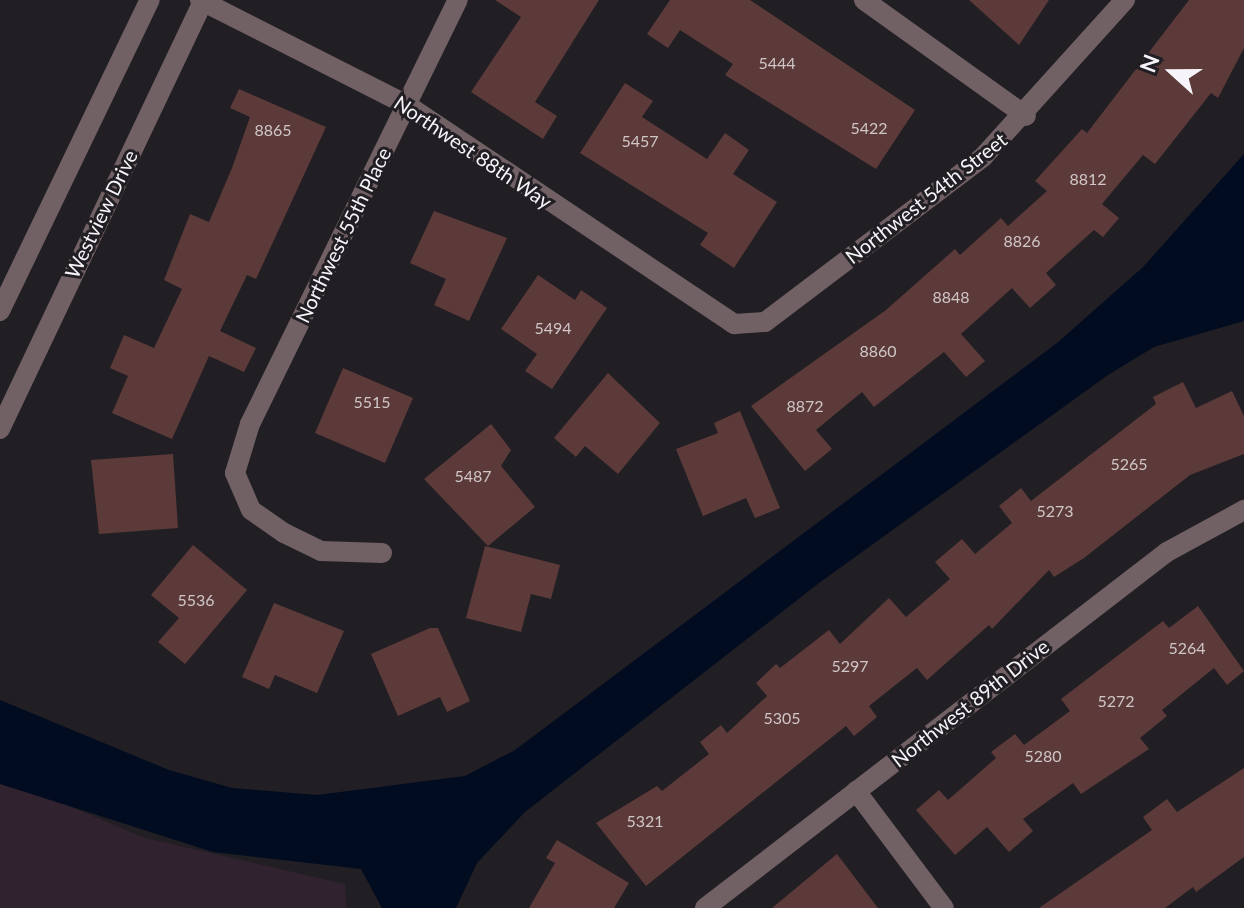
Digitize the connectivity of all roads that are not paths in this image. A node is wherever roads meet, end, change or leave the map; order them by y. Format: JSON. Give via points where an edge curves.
{"nodes":[{"id":1,"x":150,"y":0,"type":"edge"},
{"id":2,"x":203,"y":0,"type":"edge"},
{"id":3,"x":458,"y":0,"type":"edge"},
{"id":4,"x":864,"y":0,"type":"edge"},
{"id":5,"x":1125,"y":0,"type":"edge"},
{"id":6,"x":407,"y":105,"type":"junction"},
{"id":7,"x":1026,"y":116,"type":"junction"},
{"id":8,"x":0,"y":311,"type":"edge"},
{"id":9,"x":734,"y":324,"type":"joint"},
{"id":10,"x":0,"y":429,"type":"edge"},
{"id":11,"x":1244,"y":510,"type":"edge"},
{"id":12,"x":382,"y":553,"type":"dead end"},
{"id":13,"x":856,"y":791,"type":"junction"},
{"id":14,"x":705,"y":908,"type":"edge"},
{"id":15,"x":944,"y":908,"type":"edge"}],
"edges":[{"from":1,"to":8,"type":"street"},
{"from":2,"to":6,"type":"street","name":"Northwest 88th Way"},
{"from":2,"to":10,"type":"street","name":"Westview Drive"},
{"from":3,"to":6,"type":"street","name":"Northwest 55th Place"},
{"from":4,"to":7,"type":"street"},
{"from":5,"to":7,"type":"street","name":"Northwest 54th Street"},
{"from":6,"to":9,"type":"street","name":"Northwest 88th Way"},
{"from":6,"to":12,"type":"street","name":"Northwest 55th Place","via":[[250,424],[235,473],[251,510],[284,533],[321,551]]},
{"from":7,"to":9,"type":"street","name":"Northwest 54th Street","via":[[983,157],[765,322]]},
{"from":11,"to":13,"type":"street","name":"Northwest 89th Drive","via":[[1167,552]]},
{"from":13,"to":14,"type":"street","name":"Northwest 89th Drive"},
{"from":13,"to":15,"type":"street"}]}
